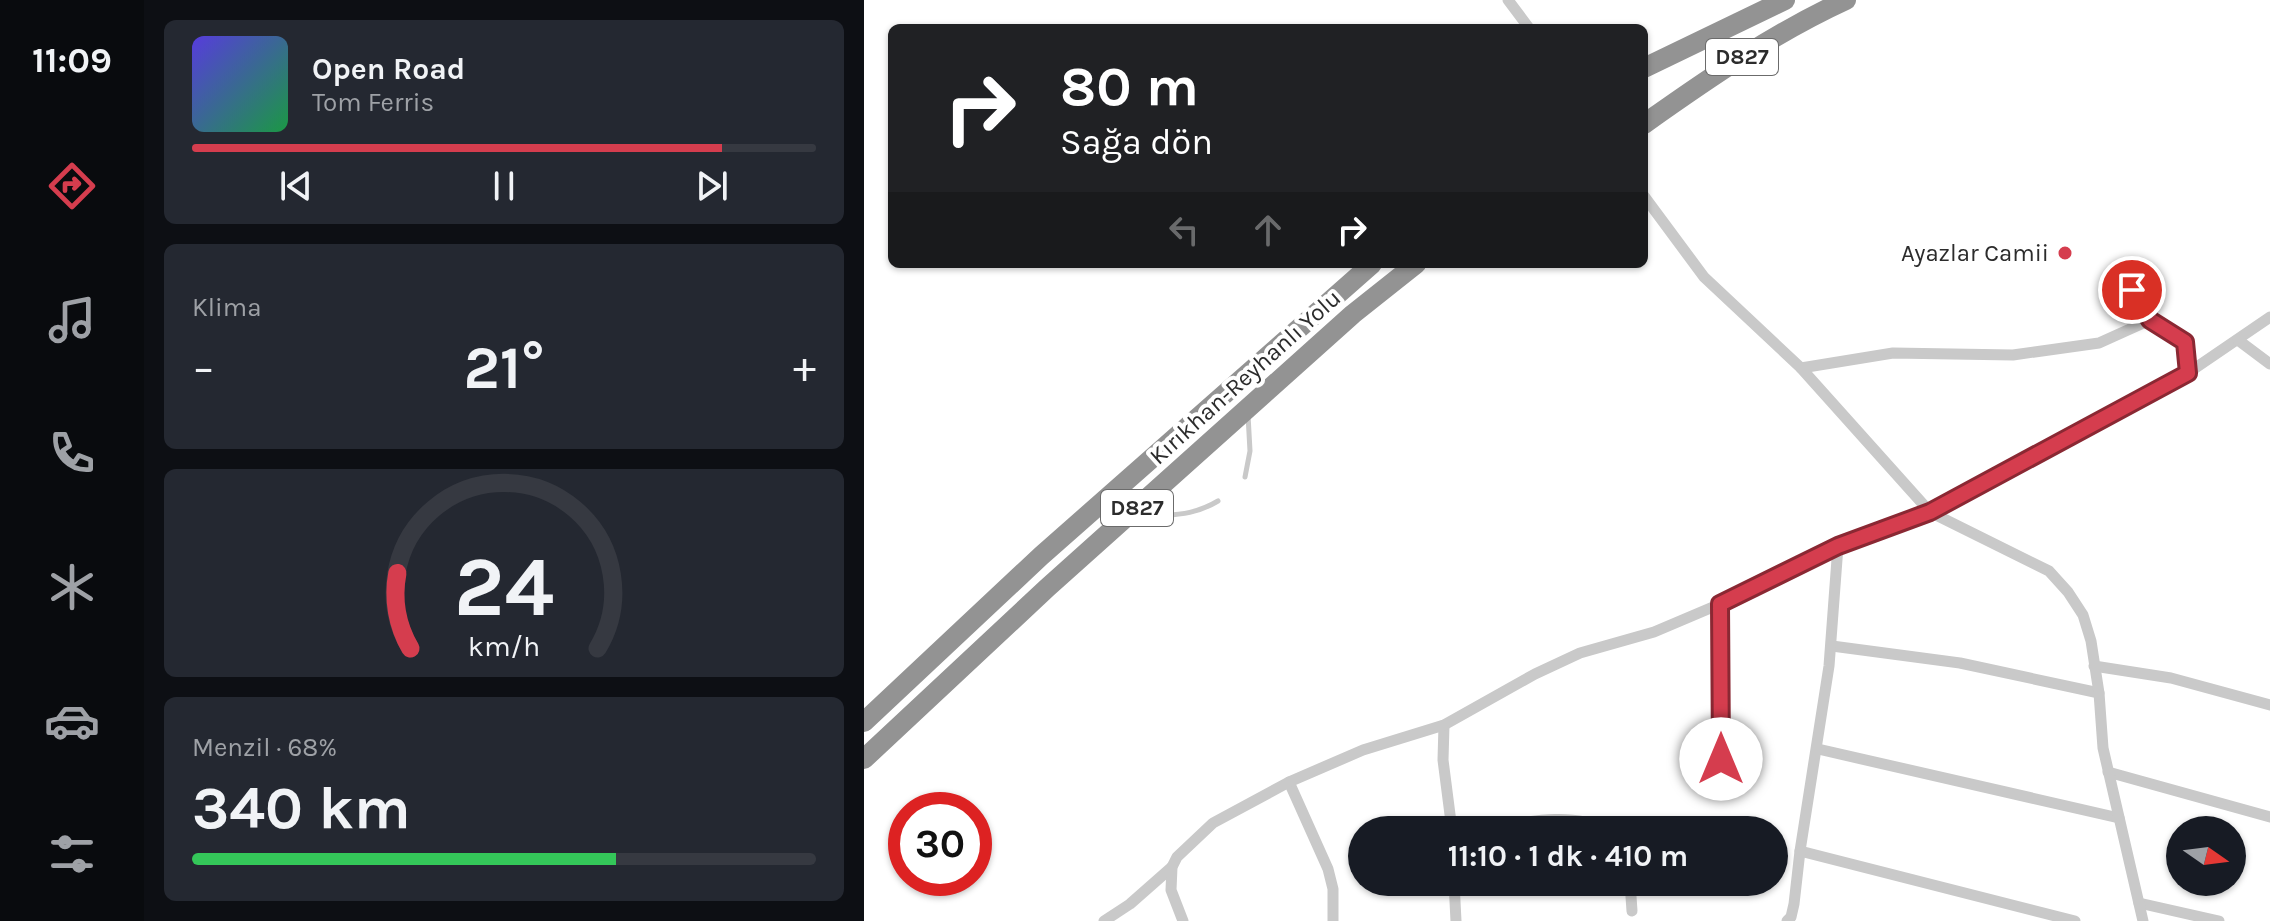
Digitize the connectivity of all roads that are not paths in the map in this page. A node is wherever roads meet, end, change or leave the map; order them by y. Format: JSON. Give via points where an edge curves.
{"nodes":[{"id":1,"x":1508,"y":0,"type":"edge"},
{"id":2,"x":1785,"y":0,"type":"edge"},
{"id":3,"x":1846,"y":0,"type":"edge"},
{"id":4,"x":1526,"y":24,"type":"edge"},
{"id":5,"x":1648,"y":66,"type":"edge"},
{"id":6,"x":1648,"y":121,"type":"edge"},
{"id":7,"x":1648,"y":201,"type":"edge"},
{"id":8,"x":1367,"y":268,"type":"edge"},
{"id":9,"x":1411,"y":268,"type":"edge"},
{"id":10,"x":2132,"y":290,"type":"dead end"},
{"id":11,"x":2270,"y":317,"type":"edge"},
{"id":12,"x":2150,"y":320,"type":"junction"},
{"id":13,"x":2238,"y":340,"type":"junction"},
{"id":14,"x":2270,"y":364,"type":"edge"},
{"id":15,"x":1801,"y":368,"type":"junction"},
{"id":16,"x":2188,"y":373,"type":"junction"},
{"id":17,"x":1247,"y":410,"type":"junction"},
{"id":18,"x":1245,"y":477,"type":"dead end"},
{"id":19,"x":1218,"y":501,"type":"dead end"},
{"id":20,"x":1930,"y":512,"type":"junction"},
{"id":21,"x":1115,"y":527,"type":"junction"},
{"id":22,"x":1838,"y":546,"type":"junction"},
{"id":23,"x":1720,"y":604,"type":"junction"},
{"id":24,"x":1832,"y":646,"type":"junction"},
{"id":25,"x":2094,"y":666,"type":"junction"},
{"id":26,"x":2099,"y":693,"type":"junction"},
{"id":27,"x":2270,"y":705,"type":"edge"},
{"id":28,"x":864,"y":722,"type":"edge"},
{"id":29,"x":1444,"y":725,"type":"junction"},
{"id":30,"x":1818,"y":749,"type":"junction"},
{"id":31,"x":864,"y":759,"type":"edge"},
{"id":32,"x":1721,"y":759,"type":"dead end"},
{"id":33,"x":2108,"y":772,"type":"junction"},
{"id":34,"x":1289,"y":782,"type":"junction"},
{"id":35,"x":1450,"y":816,"type":"edge"},
{"id":36,"x":2270,"y":817,"type":"edge"},
{"id":37,"x":2119,"y":818,"type":"junction"},
{"id":38,"x":1800,"y":851,"type":"junction"},
{"id":39,"x":1172,"y":867,"type":"junction"},
{"id":40,"x":1455,"y":896,"type":"edge"},
{"id":41,"x":1631,"y":896,"type":"edge"},
{"id":42,"x":2139,"y":903,"type":"junction"},
{"id":43,"x":1632,"y":911,"type":"dead end"},
{"id":44,"x":1104,"y":921,"type":"edge"},
{"id":45,"x":1183,"y":921,"type":"edge"},
{"id":46,"x":1333,"y":921,"type":"edge"},
{"id":47,"x":1456,"y":921,"type":"edge"},
{"id":48,"x":1787,"y":921,"type":"edge"},
{"id":49,"x":2075,"y":921,"type":"edge"},
{"id":50,"x":2143,"y":921,"type":"edge"},
{"id":51,"x":2219,"y":921,"type":"edge"}],
"edges":[{"from":1,"to":4,"type":"street"},
{"from":2,"to":5,"type":"highway","number":"D827"},
{"from":3,"to":6,"type":"highway","number":"D827","via":[[1731,63]]},
{"from":7,"to":15,"type":"street","via":[[1704,277]]},
{"from":8,"to":28,"type":"highway","name":"Kırıkhan-Reyhanlı Yolu","number":"D827","via":[[1041,556]]},
{"from":9,"to":17,"type":"highway","name":"Kırıkhan-Reyhanlı Yolu","number":"D827"},
{"from":10,"to":12,"type":"lane"},
{"from":11,"to":13,"type":"street"},
{"from":12,"to":15,"type":"street","via":[[2099,343],[2013,355],[1893,353]]},
{"from":12,"to":16,"type":"street","via":[[2185,342]]},
{"from":13,"to":14,"type":"street"},
{"from":13,"to":16,"type":"street"},
{"from":15,"to":20,"type":"street"},
{"from":16,"to":20,"type":"street"},
{"from":17,"to":18,"type":"lane","via":[[1250,451]]},
{"from":17,"to":21,"type":"highway","name":"Kırıkhan-Reyhanlı Yolu","number":"D827"},
{"from":19,"to":21,"type":"lane","via":[[1182,515],[1138,518]]},
{"from":20,"to":22,"type":"street"},
{"from":20,"to":25,"type":"street","via":[[2049,571],[2083,615]]},
{"from":21,"to":31,"type":"highway","name":"Kırıkhan-Reyhanlı Yolu","number":"D827"},
{"from":22,"to":23,"type":"street"},
{"from":22,"to":24,"type":"street"},
{"from":23,"to":29,"type":"street","via":[[1654,632],[1580,653]]},
{"from":23,"to":32,"type":"street"},
{"from":24,"to":26,"type":"street","via":[[1960,663]]},
{"from":24,"to":30,"type":"street"},
{"from":25,"to":26,"type":"street"},
{"from":25,"to":27,"type":"street","via":[[2171,678]]},
{"from":26,"to":33,"type":"street"},
{"from":29,"to":34,"type":"street","via":[[1363,750]]},
{"from":29,"to":35,"type":"street"},
{"from":30,"to":37,"type":"street"},
{"from":30,"to":38,"type":"street"},
{"from":33,"to":36,"type":"street"},
{"from":33,"to":37,"type":"street"},
{"from":34,"to":39,"type":"street","via":[[1213,823]]},
{"from":34,"to":46,"type":"street","via":[[1328,869]]},
{"from":37,"to":42,"type":"street"},
{"from":38,"to":48,"type":"street"},
{"from":38,"to":49,"type":"street"},
{"from":39,"to":44,"type":"street"},
{"from":39,"to":45,"type":"street","via":[[1171,890]]},
{"from":40,"to":47,"type":"street"},
{"from":41,"to":43,"type":"street"},
{"from":42,"to":50,"type":"street"},
{"from":42,"to":51,"type":"street"}]}
